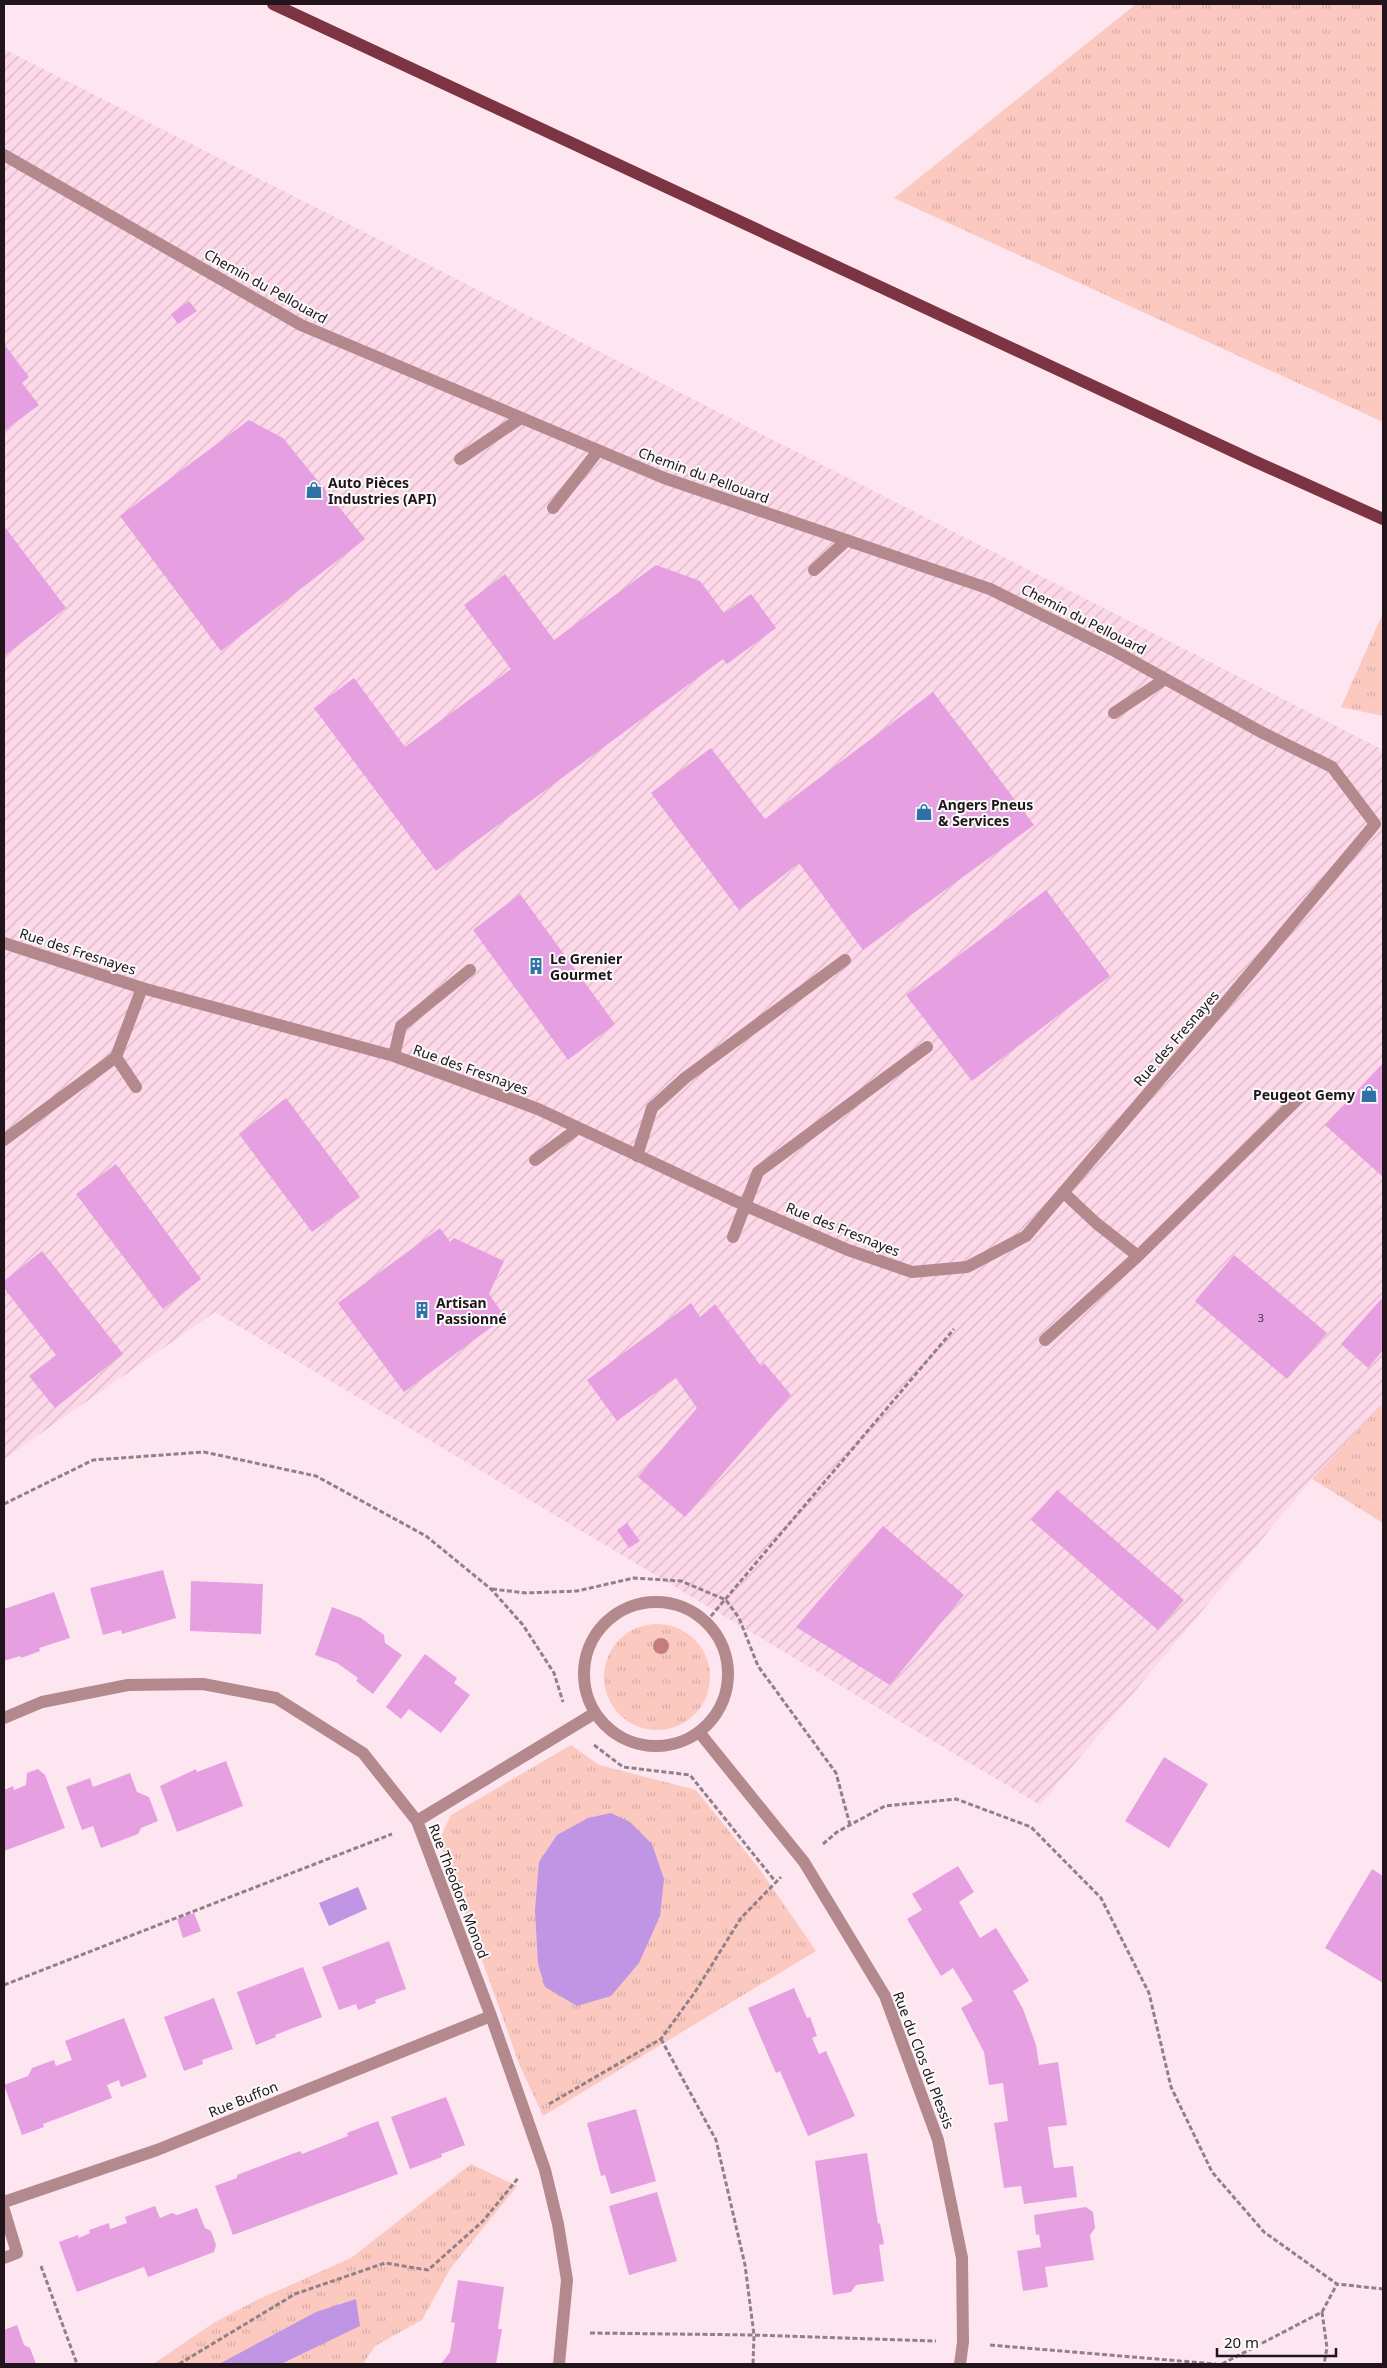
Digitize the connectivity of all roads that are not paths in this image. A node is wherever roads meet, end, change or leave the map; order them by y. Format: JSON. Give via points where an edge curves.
{"nodes":[{"id":1,"x":273,"y":4,"type":"edge"},
{"id":2,"x":4,"y":155,"type":"edge"},
{"id":3,"x":521,"y":418,"type":"junction"},
{"id":4,"x":598,"y":451,"type":"junction"},
{"id":5,"x":460,"y":459,"type":"dead end"},
{"id":6,"x":553,"y":508,"type":"dead end"},
{"id":7,"x":1383,"y":519,"type":"edge"},
{"id":8,"x":847,"y":540,"type":"junction"},
{"id":9,"x":814,"y":570,"type":"dead end"},
{"id":10,"x":1166,"y":679,"type":"junction"},
{"id":11,"x":1114,"y":713,"type":"dead end"},
{"id":12,"x":1379,"y":824,"type":"edge"},
{"id":13,"x":4,"y":943,"type":"edge"},
{"id":14,"x":844,"y":960,"type":"dead end"},
{"id":15,"x":470,"y":970,"type":"dead end"},
{"id":16,"x":142,"y":988,"type":"junction"},
{"id":17,"x":927,"y":1047,"type":"dead end"},
{"id":18,"x":394,"y":1056,"type":"junction"},
{"id":19,"x":116,"y":1057,"type":"junction"},
{"id":20,"x":136,"y":1087,"type":"dead end"},
{"id":21,"x":1300,"y":1097,"type":"dead end"},
{"id":22,"x":578,"y":1129,"type":"junction"},
{"id":23,"x":4,"y":1140,"type":"edge"},
{"id":24,"x":637,"y":1156,"type":"junction"},
{"id":25,"x":535,"y":1160,"type":"dead end"},
{"id":26,"x":1063,"y":1192,"type":"junction"},
{"id":27,"x":746,"y":1206,"type":"junction"},
{"id":28,"x":732,"y":1237,"type":"dead end"},
{"id":29,"x":1138,"y":1256,"type":"junction"},
{"id":30,"x":1045,"y":1340,"type":"dead end"},
{"id":31,"x":595,"y":1713,"type":"junction"},
{"id":32,"x":4,"y":1718,"type":"edge"},
{"id":33,"x":699,"y":1732,"type":"junction"},
{"id":34,"x":417,"y":1821,"type":"junction"},
{"id":35,"x":490,"y":2016,"type":"junction"},
{"id":36,"x":4,"y":2202,"type":"edge"},
{"id":37,"x":4,"y":2210,"type":"edge"},
{"id":38,"x":4,"y":2258,"type":"edge"},
{"id":39,"x":559,"y":2364,"type":"edge"},
{"id":40,"x":960,"y":2364,"type":"edge"}],
"edges":[{"from":1,"to":7,"type":"main road","via":[[1254,462]]},
{"from":2,"to":3,"type":"street","name":"Chemin du Pellouard","via":[[301,325]]},
{"from":3,"to":4,"type":"street","name":"Chemin du Pellouard"},
{"from":3,"to":5,"type":"street"},
{"from":4,"to":6,"type":"street"},
{"from":4,"to":8,"type":"street","name":"Chemin du Pellouard","via":[[664,478]]},
{"from":8,"to":9,"type":"street"},
{"from":8,"to":10,"type":"street","name":"Chemin du Pellouard","via":[[990,589]]},
{"from":10,"to":11,"type":"street"},
{"from":10,"to":12,"type":"street","name":"Chemin du Pellouard","via":[[1260,732],[1332,767]]},
{"from":12,"to":26,"type":"street","name":"Rue des Fresnayes"},
{"from":13,"to":16,"type":"street","name":"Rue des Fresnayes"},
{"from":14,"to":24,"type":"street","via":[[684,1078],[652,1108]]},
{"from":15,"to":18,"type":"street","via":[[402,1026]]},
{"from":16,"to":18,"type":"street","name":"Rue des Fresnayes"},
{"from":16,"to":19,"type":"street","name":"Rue des Fresnayes"},
{"from":17,"to":27,"type":"street","via":[[758,1172]]},
{"from":18,"to":22,"type":"street","name":"Rue des Fresnayes","via":[[538,1109]]},
{"from":19,"to":20,"type":"street"},
{"from":19,"to":23,"type":"street"},
{"from":21,"to":29,"type":"street"},
{"from":22,"to":24,"type":"street","name":"Rue des Fresnayes"},
{"from":22,"to":25,"type":"street"},
{"from":24,"to":27,"type":"street","name":"Rue des Fresnayes"},
{"from":26,"to":27,"type":"street","name":"Rue des Fresnayes","via":[[1026,1236],[967,1267],[912,1272],[848,1250]]},
{"from":26,"to":29,"type":"street"},
{"from":27,"to":28,"type":"street"},
{"from":29,"to":30,"type":"street"},
{"from":31,"to":33,"type":"street","via":[[611,1731],[632,1742],[656,1746],[678,1743]]},
{"from":31,"to":33,"type":"street","via":[[586,1692],[583,1669],[589,1646],[601,1626],[620,1611],[642,1603],[665,1602],[688,1609],[706,1622],[721,1643],[728,1667],[726,1691],[716,1714]]},
{"from":31,"to":34,"type":"street"},
{"from":32,"to":34,"type":"street","name":"Rue Théodore Monod","via":[[42,1702],[128,1685],[203,1684],[276,1698],[363,1752]]},
{"from":33,"to":40,"type":"street","name":"Rue du Clos du Plessis","via":[[804,1862],[885,1996],[938,2140],[962,2258],[963,2342]]},
{"from":34,"to":35,"type":"street","name":"Rue Théodore Monod"},
{"from":35,"to":36,"type":"street","name":"Rue Buffon","via":[[157,2150]]},
{"from":35,"to":39,"type":"street","name":"Rue Théodore Monod","via":[[545,2170],[558,2224],[567,2280]]},
{"from":37,"to":38,"type":"street","via":[[18,2253]]}]}
